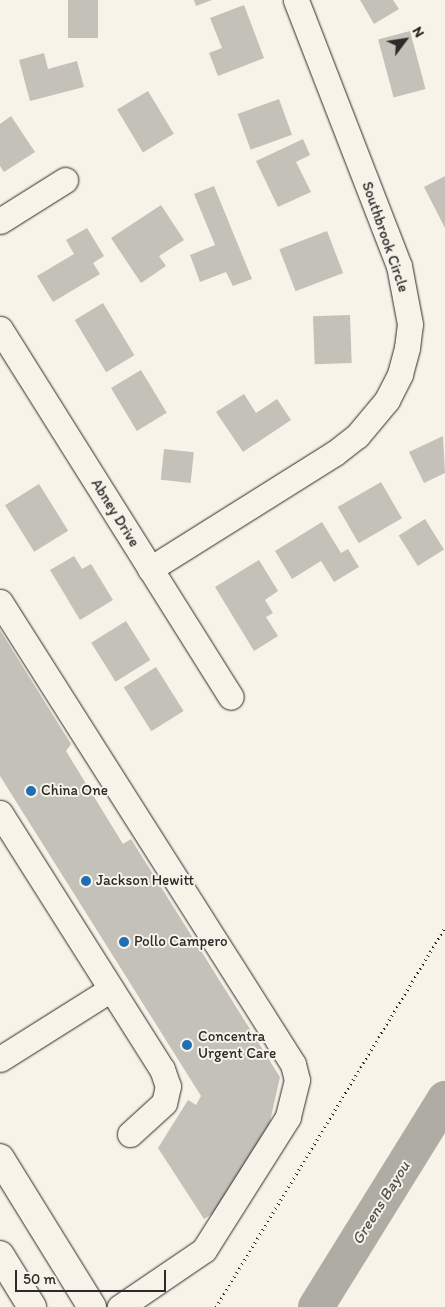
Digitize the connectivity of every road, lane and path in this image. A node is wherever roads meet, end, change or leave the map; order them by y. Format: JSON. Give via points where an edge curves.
{"nodes":[{"id":1,"x":296,"y":0,"type":"edge"},
{"id":2,"x":65,"y":180,"type":"dead end"},
{"id":3,"x":0,"y":221,"type":"edge"},
{"id":4,"x":0,"y":329,"type":"edge"},
{"id":5,"x":150,"y":569,"type":"junction"},
{"id":6,"x":0,"y":602,"type":"edge"},
{"id":7,"x":231,"y":698,"type":"dead end"},
{"id":8,"x":0,"y":813,"type":"edge"},
{"id":9,"x":445,"y":927,"type":"edge"},
{"id":10,"x":111,"y":989,"type":"junction"},
{"id":11,"x":0,"y":1059,"type":"edge"},
{"id":12,"x":130,"y":1134,"type":"dead end"},
{"id":13,"x":0,"y":1158,"type":"edge"},
{"id":14,"x":0,"y":1255,"type":"edge"},
{"id":15,"x":32,"y":1307,"type":"edge"},
{"id":16,"x":92,"y":1307,"type":"edge"},
{"id":17,"x":120,"y":1307,"type":"edge"},
{"id":18,"x":216,"y":1307,"type":"edge"}],
"edges":[{"from":1,"to":5,"type":"street","name":"Southbrook Circle","via":[[398,266],[410,324],[407,348],[400,374],[387,400],[357,436]]},
{"from":2,"to":3,"type":"street"},
{"from":4,"to":5,"type":"street","name":"Abney Drive"},
{"from":5,"to":7,"type":"street","name":"Abney Drive"},
{"from":6,"to":17,"type":"street","via":[[293,1064],[297,1080],[288,1118],[204,1250]]},
{"from":8,"to":10,"type":"street"},
{"from":9,"to":18,"type":"path"},
{"from":10,"to":11,"type":"street"},
{"from":10,"to":12,"type":"street","via":[[162,1069],[168,1086],[164,1103]]},
{"from":13,"to":16,"type":"main road"},
{"from":14,"to":15,"type":"main road"}]}
